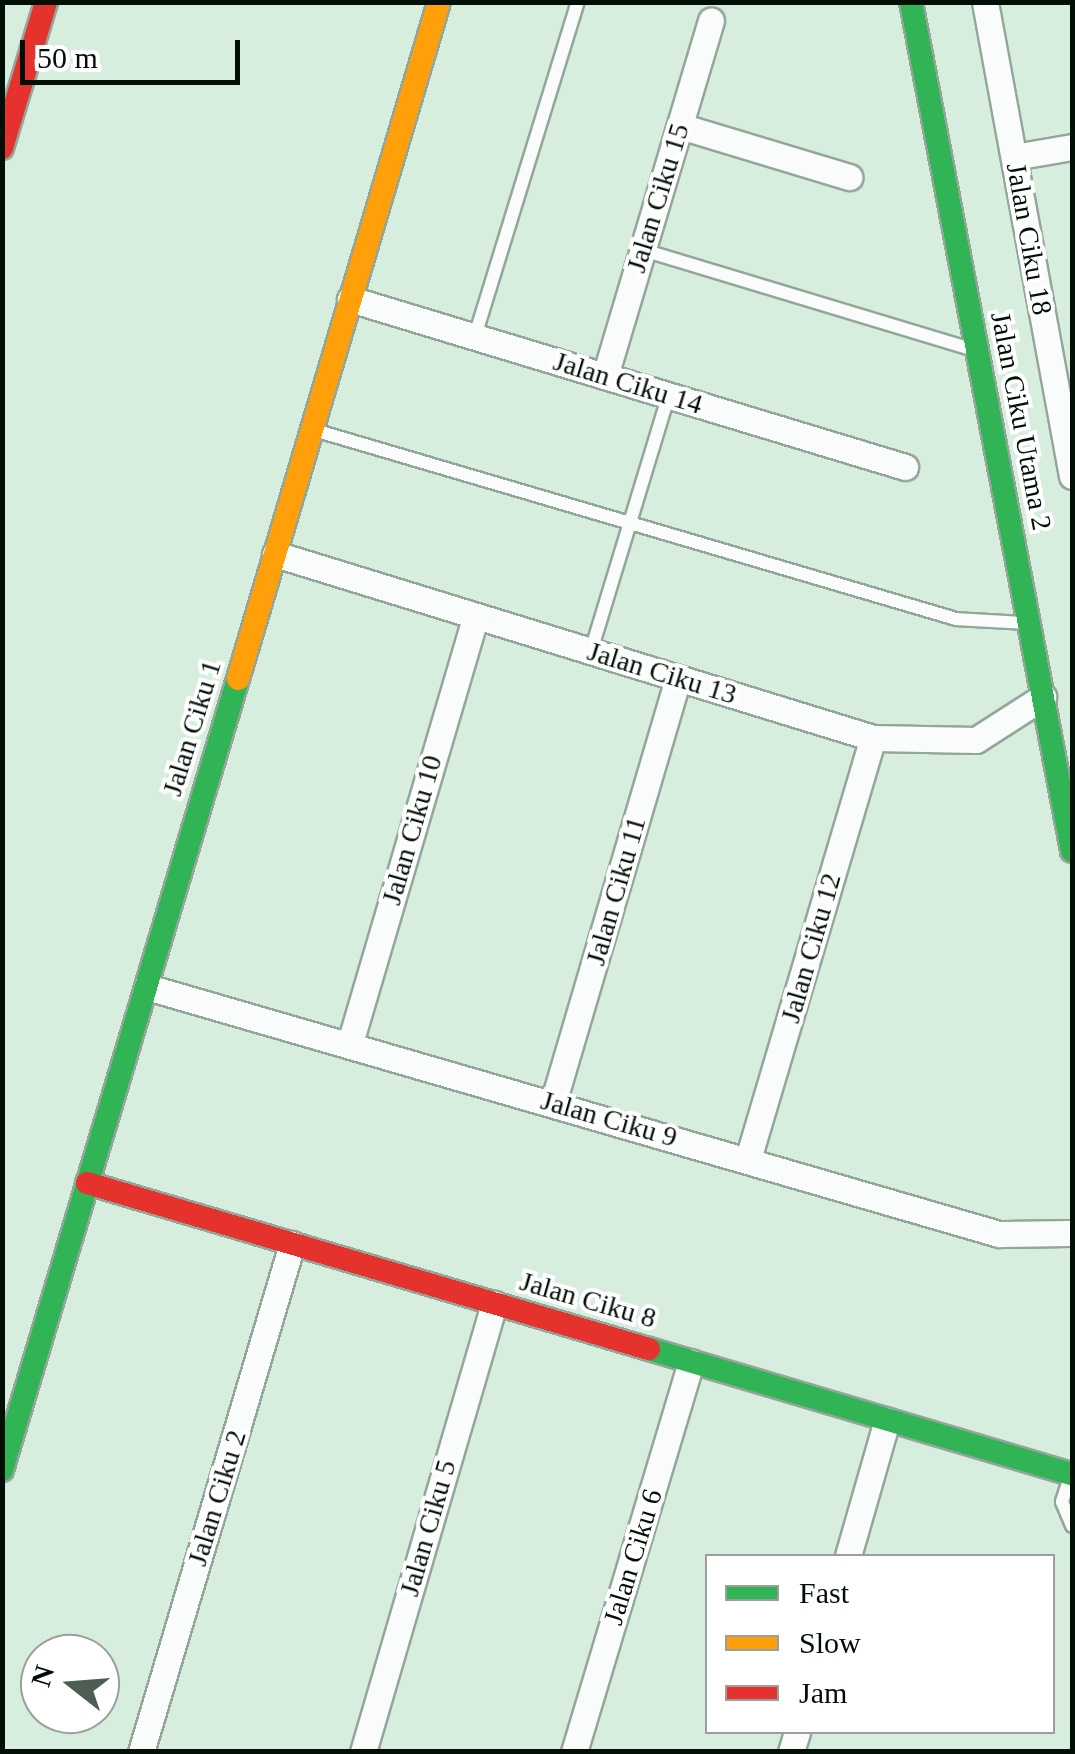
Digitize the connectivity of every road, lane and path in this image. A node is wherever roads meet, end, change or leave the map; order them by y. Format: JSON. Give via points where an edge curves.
{"nodes":[{"id":1,"x":46,"y":2,"type":"edge"},
{"id":2,"x":438,"y":2,"type":"edge"},
{"id":3,"x":578,"y":2,"type":"edge"},
{"id":4,"x":911,"y":2,"type":"edge"},
{"id":5,"x":985,"y":2,"type":"edge"},
{"id":6,"x":714,"y":11,"type":"edge"},
{"id":7,"x":680,"y":126,"type":"junction"},
{"id":8,"x":1072,"y":147,"type":"edge"},
{"id":9,"x":2,"y":148,"type":"edge"},
{"id":10,"x":1014,"y":157,"type":"junction"},
{"id":11,"x":849,"y":177,"type":"dead end"},
{"id":12,"x":643,"y":250,"type":"junction"},
{"id":13,"x":350,"y":298,"type":"junction"},
{"id":14,"x":474,"y":336,"type":"junction"},
{"id":15,"x":977,"y":350,"type":"junction"},
{"id":16,"x":605,"y":376,"type":"junction"},
{"id":17,"x":669,"y":395,"type":"junction"},
{"id":18,"x":312,"y":429,"type":"junction"},
{"id":19,"x":905,"y":466,"type":"dead end"},
{"id":20,"x":1072,"y":476,"type":"edge"},
{"id":21,"x":630,"y":523,"type":"junction"},
{"id":22,"x":275,"y":554,"type":"junction"},
{"id":23,"x":475,"y":617,"type":"junction"},
{"id":24,"x":1029,"y":623,"type":"junction"},
{"id":25,"x":590,"y":651,"type":"junction"},
{"id":26,"x":678,"y":678,"type":"junction"},
{"id":27,"x":1043,"y":698,"type":"junction"},
{"id":28,"x":873,"y":738,"type":"junction"},
{"id":29,"x":1072,"y":851,"type":"edge"},
{"id":30,"x":146,"y":987,"type":"junction"},
{"id":31,"x":350,"y":1043,"type":"junction"},
{"id":32,"x":553,"y":1103,"type":"junction"},
{"id":33,"x":748,"y":1159,"type":"junction"},
{"id":34,"x":88,"y":1184,"type":"junction"},
{"id":35,"x":1072,"y":1232,"type":"edge"},
{"id":36,"x":292,"y":1244,"type":"junction"},
{"id":37,"x":494,"y":1304,"type":"junction"},
{"id":38,"x":691,"y":1362,"type":"junction"},
{"id":39,"x":888,"y":1420,"type":"junction"},
{"id":40,"x":2,"y":1470,"type":"edge"},
{"id":41,"x":1072,"y":1474,"type":"edge"},
{"id":42,"x":1072,"y":1526,"type":"edge"},
{"id":43,"x":849,"y":1554,"type":"edge"},
{"id":44,"x":141,"y":1752,"type":"edge"},
{"id":45,"x":363,"y":1752,"type":"edge"},
{"id":46,"x":574,"y":1752,"type":"edge"}],
"edges":[{"from":1,"to":9,"type":"street"},
{"from":2,"to":13,"type":"street","name":"Jalan Ciku 1"},
{"from":3,"to":14,"type":"lane"},
{"from":4,"to":15,"type":"street","name":"Jalan Ciku Utama 2"},
{"from":5,"to":10,"type":"street","name":"Jalan Ciku 18"},
{"from":6,"to":7,"type":"street","name":"Jalan Ciku 15"},
{"from":7,"to":11,"type":"street"},
{"from":7,"to":12,"type":"street","name":"Jalan Ciku 15"},
{"from":8,"to":10,"type":"street"},
{"from":10,"to":20,"type":"street","name":"Jalan Ciku 18"},
{"from":12,"to":15,"type":"lane"},
{"from":12,"to":16,"type":"street","name":"Jalan Ciku 15"},
{"from":13,"to":14,"type":"street","name":"Jalan Ciku 14"},
{"from":13,"to":18,"type":"street","name":"Jalan Ciku 1"},
{"from":14,"to":16,"type":"street","name":"Jalan Ciku 14"},
{"from":15,"to":24,"type":"street","name":"Jalan Ciku Utama 2"},
{"from":16,"to":17,"type":"street","name":"Jalan Ciku 14"},
{"from":17,"to":19,"type":"street","name":"Jalan Ciku 14"},
{"from":17,"to":21,"type":"lane"},
{"from":18,"to":21,"type":"lane"},
{"from":18,"to":22,"type":"street","name":"Jalan Ciku 1"},
{"from":21,"to":24,"type":"lane","via":[[956,619]]},
{"from":21,"to":25,"type":"lane"},
{"from":22,"to":23,"type":"street","name":"Jalan Ciku 13"},
{"from":22,"to":30,"type":"street","name":"Jalan Ciku 1"},
{"from":23,"to":25,"type":"street","name":"Jalan Ciku 13"},
{"from":23,"to":31,"type":"street","name":"Jalan Ciku 10"},
{"from":24,"to":27,"type":"street","name":"Jalan Ciku Utama 2"},
{"from":25,"to":26,"type":"street","name":"Jalan Ciku 13"},
{"from":26,"to":28,"type":"street","name":"Jalan Ciku 13"},
{"from":26,"to":32,"type":"street","name":"Jalan Ciku 11"},
{"from":27,"to":28,"type":"street","name":"Jalan Ciku 13","via":[[976,740]]},
{"from":27,"to":29,"type":"street","name":"Jalan Ciku Utama 2"},
{"from":28,"to":33,"type":"street","name":"Jalan Ciku 12"},
{"from":30,"to":31,"type":"street","name":"Jalan Ciku 9"},
{"from":30,"to":34,"type":"street","name":"Jalan Ciku 1"},
{"from":31,"to":32,"type":"street","name":"Jalan Ciku 9"},
{"from":32,"to":33,"type":"street","name":"Jalan Ciku 9"},
{"from":33,"to":35,"type":"street","name":"Jalan Ciku 9","via":[[999,1234]]},
{"from":34,"to":36,"type":"street","name":"Jalan Ciku 8"},
{"from":34,"to":40,"type":"street","name":"Jalan Ciku 1"},
{"from":36,"to":37,"type":"street","name":"Jalan Ciku 8"},
{"from":36,"to":44,"type":"street","name":"Jalan Ciku 2"},
{"from":37,"to":38,"type":"street","name":"Jalan Ciku 8"},
{"from":37,"to":45,"type":"street","name":"Jalan Ciku 5"},
{"from":38,"to":39,"type":"street","name":"Jalan Ciku 8"},
{"from":38,"to":46,"type":"street","name":"Jalan Ciku 6"},
{"from":39,"to":41,"type":"street","name":"Jalan Ciku 8"},
{"from":39,"to":43,"type":"street"},
{"from":41,"to":42,"type":"lane","via":[[1062,1502]]}]}
